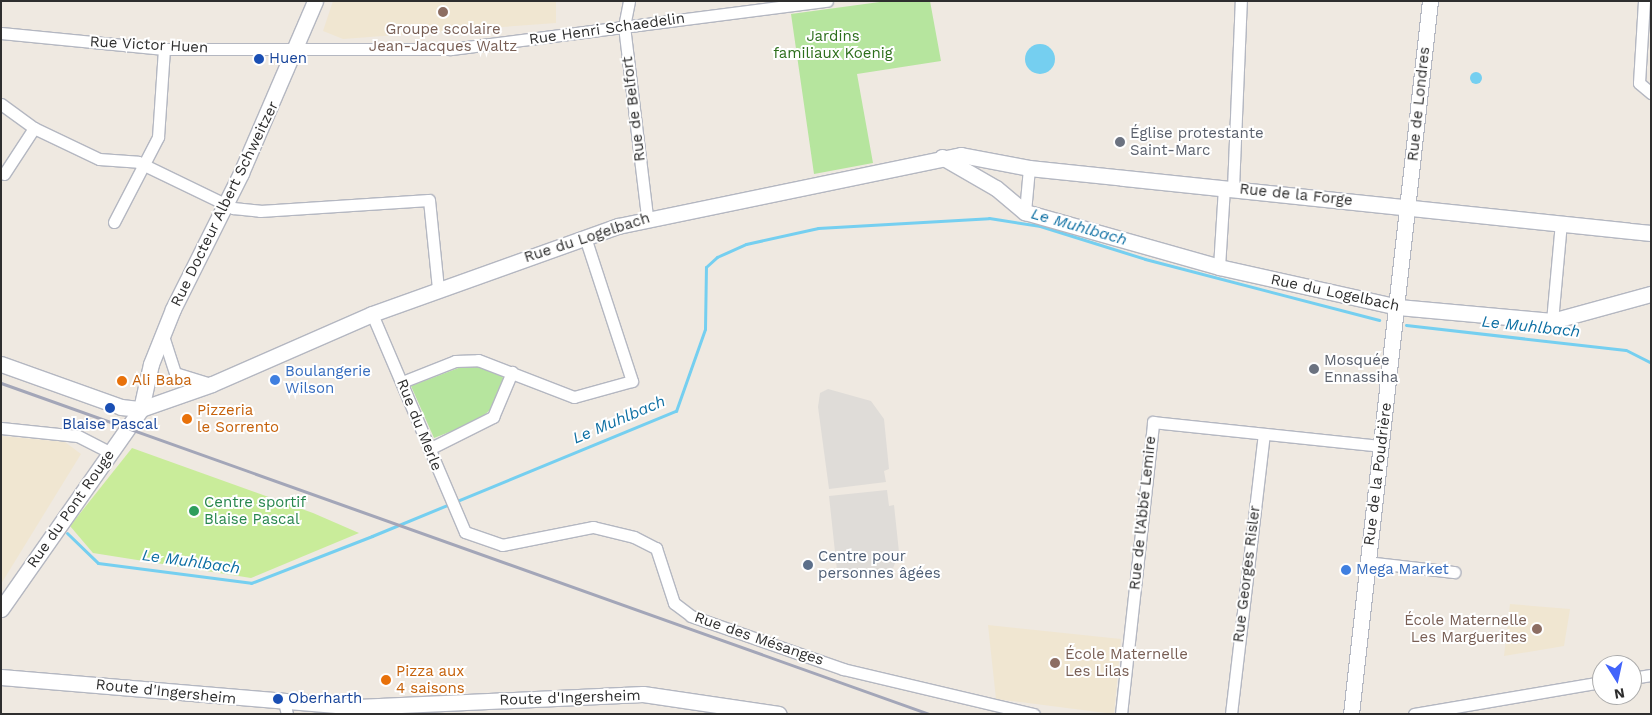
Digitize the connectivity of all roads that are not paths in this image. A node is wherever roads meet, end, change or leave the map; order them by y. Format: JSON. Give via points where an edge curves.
{"nodes":[{"id":1,"x":315,"y":1,"type":"edge"},
{"id":2,"x":629,"y":1,"type":"edge"},
{"id":3,"x":827,"y":1,"type":"edge"},
{"id":4,"x":1241,"y":1,"type":"edge"},
{"id":5,"x":1430,"y":1,"type":"edge"},
{"id":6,"x":1644,"y":1,"type":"edge"},
{"id":7,"x":624,"y":26,"type":"junction"},
{"id":8,"x":1,"y":33,"type":"edge"},
{"id":9,"x":164,"y":49,"type":"junction"},
{"id":10,"x":297,"y":51,"type":"junction"},
{"id":11,"x":1651,"y":93,"type":"edge"},
{"id":12,"x":1,"y":104,"type":"edge"},
{"id":13,"x":34,"y":128,"type":"junction"},
{"id":14,"x":942,"y":158,"type":"junction"},
{"id":15,"x":144,"y":165,"type":"junction"},
{"id":16,"x":1029,"y":168,"type":"junction"},
{"id":17,"x":2,"y":175,"type":"edge"},
{"id":18,"x":1229,"y":187,"type":"junction"},
{"id":19,"x":225,"y":206,"type":"junction"},
{"id":20,"x":1408,"y":208,"type":"junction"},
{"id":21,"x":1024,"y":212,"type":"junction"},
{"id":22,"x":647,"y":218,"type":"junction"},
{"id":23,"x":114,"y":222,"type":"dead end"},
{"id":24,"x":1560,"y":222,"type":"junction"},
{"id":25,"x":1651,"y":233,"type":"edge"},
{"id":26,"x":585,"y":237,"type":"junction"},
{"id":27,"x":1219,"y":267,"type":"junction"},
{"id":28,"x":438,"y":290,"type":"junction"},
{"id":29,"x":1651,"y":294,"type":"edge"},
{"id":30,"x":1398,"y":307,"type":"junction"},
{"id":31,"x":372,"y":314,"type":"junction"},
{"id":32,"x":1552,"y":321,"type":"junction"},
{"id":33,"x":163,"y":336,"type":"junction"},
{"id":34,"x":1,"y":364,"type":"edge"},
{"id":35,"x":512,"y":372,"type":"junction"},
{"id":36,"x":402,"y":382,"type":"junction"},
{"id":37,"x":212,"y":384,"type":"junction"},
{"id":38,"x":141,"y":409,"type":"junction"},
{"id":39,"x":1,"y":428,"type":"edge"},
{"id":40,"x":1264,"y":435,"type":"junction"},
{"id":41,"x":1382,"y":446,"type":"junction"},
{"id":42,"x":429,"y":449,"type":"junction"},
{"id":43,"x":111,"y":453,"type":"junction"},
{"id":44,"x":470,"y":534,"type":"joint"},
{"id":45,"x":1367,"y":562,"type":"junction"},
{"id":46,"x":1454,"y":572,"type":"dead end"},
{"id":47,"x":1,"y":609,"type":"edge"},
{"id":48,"x":1,"y":677,"type":"edge"},
{"id":49,"x":1592,"y":684,"type":"edge"},
{"id":50,"x":286,"y":708,"type":"edge"},
{"id":51,"x":779,"y":714,"type":"edge"},
{"id":52,"x":1034,"y":714,"type":"edge"},
{"id":53,"x":1121,"y":714,"type":"edge"},
{"id":54,"x":1231,"y":714,"type":"edge"},
{"id":55,"x":1351,"y":714,"type":"edge"},
{"id":56,"x":1414,"y":714,"type":"edge"}],
"edges":[{"from":1,"to":10,"type":"street","name":"Rue Docteur Albert Schweitzer"},
{"from":2,"to":7,"type":"street","name":"Rue de Belfort"},
{"from":3,"to":7,"type":"street","name":"Rue Henri Schaedelin"},
{"from":4,"to":18,"type":"street"},
{"from":5,"to":20,"type":"street","name":"Rue de Londres"},
{"from":6,"to":11,"type":"street","via":[[1639,83]]},
{"from":7,"to":10,"type":"street","name":"Rue Henri Schaedelin","via":[[451,49]]},
{"from":7,"to":22,"type":"street","name":"Rue de Belfort"},
{"from":8,"to":9,"type":"street","name":"Rue Victor Huen"},
{"from":9,"to":10,"type":"street","name":"Rue Victor Huen"},
{"from":9,"to":15,"type":"street","via":[[158,137]]},
{"from":10,"to":19,"type":"street","name":"Rue Docteur Albert Schweitzer"},
{"from":12,"to":13,"type":"street"},
{"from":13,"to":15,"type":"street","via":[[99,159]]},
{"from":13,"to":17,"type":"street"},
{"from":14,"to":16,"type":"street","name":"Rue de la Forge","via":[[961,155]]},
{"from":14,"to":21,"type":"street","name":"Rue du Logelbach","via":[[996,188]]},
{"from":14,"to":22,"type":"street","name":"Rue du Logelbach"},
{"from":15,"to":19,"type":"street"},
{"from":15,"to":23,"type":"street"},
{"from":16,"to":18,"type":"street","name":"Rue de la Forge"},
{"from":16,"to":21,"type":"street"},
{"from":18,"to":20,"type":"street","name":"Rue de la Forge"},
{"from":18,"to":27,"type":"street"},
{"from":19,"to":28,"type":"street","via":[[260,211],[429,200]]},
{"from":19,"to":33,"type":"street","name":"Rue Docteur Albert Schweitzer"},
{"from":20,"to":24,"type":"street","name":"Rue de la Forge"},
{"from":20,"to":30,"type":"street","name":"Rue de la Poudrière"},
{"from":21,"to":27,"type":"street","name":"Rue du Logelbach"},
{"from":22,"to":26,"type":"street","name":"Rue du Logelbach"},
{"from":24,"to":25,"type":"street","name":"Rue de la Forge"},
{"from":24,"to":32,"type":"street"},
{"from":26,"to":28,"type":"street","name":"Rue du Logelbach"},
{"from":26,"to":35,"type":"street","via":[[632,381],[574,397]]},
{"from":27,"to":30,"type":"street","name":"Rue du Logelbach"},
{"from":28,"to":31,"type":"street","name":"Rue du Logelbach"},
{"from":29,"to":32,"type":"street","name":"Rue du Logelbach"},
{"from":30,"to":32,"type":"street","name":"Rue du Logelbach"},
{"from":30,"to":41,"type":"street","name":"Rue de la Poudrière"},
{"from":31,"to":36,"type":"street","name":"Rue du Merle"},
{"from":31,"to":37,"type":"street","name":"Rue du Logelbach"},
{"from":33,"to":37,"type":"street","via":[[175,373]]},
{"from":33,"to":38,"type":"street","name":"Rue Docteur Albert Schweitzer"},
{"from":34,"to":38,"type":"street","via":[[121,407]]},
{"from":35,"to":36,"type":"street","via":[[478,360],[456,361]]},
{"from":35,"to":42,"type":"street","via":[[493,417]]},
{"from":36,"to":42,"type":"street","name":"Rue du Merle"},
{"from":37,"to":38,"type":"street","name":"Rue du Logelbach"},
{"from":38,"to":43,"type":"street","name":"Rue du Pont Rouge"},
{"from":39,"to":43,"type":"street","via":[[78,436]]},
{"from":40,"to":41,"type":"street","name":"Rue de l'Abbé Lemire"},
{"from":40,"to":53,"type":"street","name":"Rue de l'Abbé Lemire","via":[[1153,422]]},
{"from":40,"to":54,"type":"street","name":"Rue Georges Risler"},
{"from":41,"to":45,"type":"street","name":"Rue de la Poudrière"},
{"from":42,"to":44,"type":"street","name":"Rue du Merle","via":[[459,524]]},
{"from":43,"to":47,"type":"street","name":"Rue du Pont Rouge"},
{"from":44,"to":52,"type":"street","name":"Rue des Mésanges","via":[[509,546],[593,527],[634,538],[656,548],[674,603],[691,616],[843,669]]},
{"from":45,"to":46,"type":"street","name":"Rue de la Poudrière"},
{"from":45,"to":55,"type":"street","name":"Rue de la Poudrière"},
{"from":48,"to":50,"type":"street","name":"Route d'Ingersheim"},
{"from":49,"to":56,"type":"street"},
{"from":50,"to":51,"type":"street","name":"Route d'Ingersheim","via":[[404,706],[643,694]]}]}
